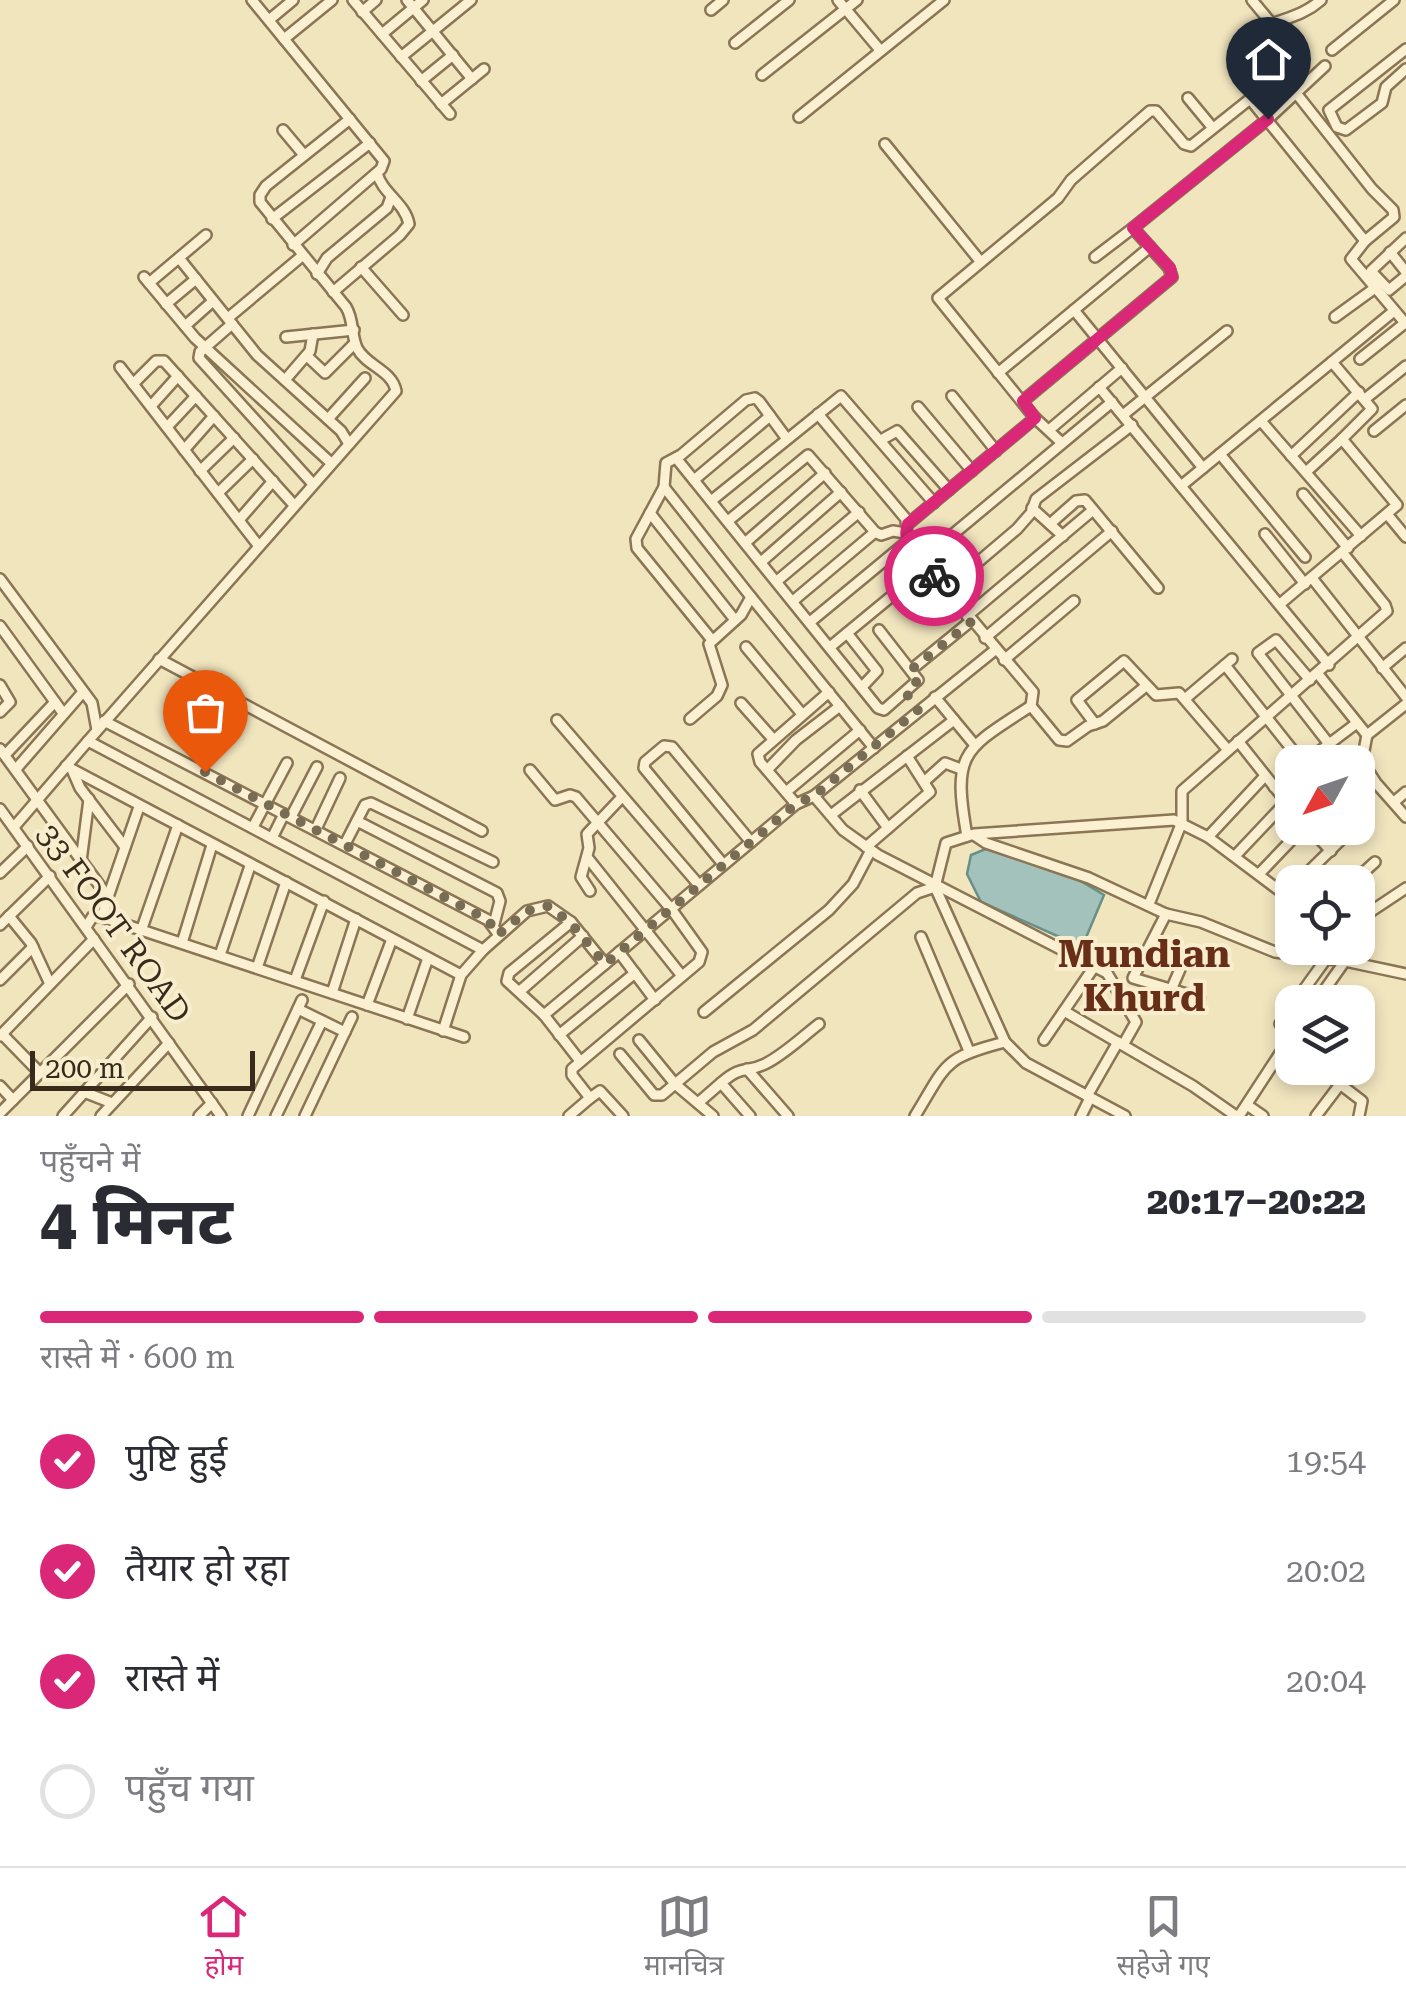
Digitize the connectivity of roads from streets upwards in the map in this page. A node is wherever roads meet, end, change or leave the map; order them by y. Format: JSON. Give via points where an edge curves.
{"nodes":[{"id":1,"x":252,"y":0,"type":"edge"},
{"id":2,"x":293,"y":0,"type":"edge"},
{"id":3,"x":332,"y":0,"type":"edge"},
{"id":4,"x":353,"y":0,"type":"edge"},
{"id":5,"x":376,"y":0,"type":"edge"},
{"id":6,"x":423,"y":0,"type":"edge"},
{"id":7,"x":471,"y":0,"type":"edge"},
{"id":8,"x":723,"y":0,"type":"edge"},
{"id":9,"x":788,"y":0,"type":"edge"},
{"id":10,"x":838,"y":0,"type":"edge"},
{"id":11,"x":857,"y":0,"type":"edge"},
{"id":12,"x":944,"y":0,"type":"edge"},
{"id":13,"x":1252,"y":0,"type":"edge"},
{"id":14,"x":1321,"y":0,"type":"edge"},
{"id":15,"x":1394,"y":0,"type":"edge"},
{"id":16,"x":410,"y":4,"type":"edge"},
{"id":17,"x":846,"y":9,"type":"junction"},
{"id":18,"x":711,"y":10,"type":"dead end"},
{"id":19,"x":362,"y":12,"type":"junction"},
{"id":20,"x":269,"y":20,"type":"junction"},
{"id":21,"x":433,"y":31,"type":"junction"},
{"id":22,"x":382,"y":34,"type":"junction"},
{"id":23,"x":284,"y":39,"type":"junction"},
{"id":24,"x":735,"y":43,"type":"dead end"},
{"id":25,"x":1406,"y":49,"type":"edge"},
{"id":26,"x":880,"y":50,"type":"junction"},
{"id":27,"x":1332,"y":50,"type":"dead end"},
{"id":28,"x":452,"y":55,"type":"junction"},
{"id":29,"x":401,"y":56,"type":"junction"},
{"id":30,"x":1325,"y":66,"type":"dead end"},
{"id":31,"x":484,"y":69,"type":"dead end"},
{"id":32,"x":1406,"y":70,"type":"edge"},
{"id":33,"x":762,"y":74,"type":"dead end"},
{"id":34,"x":472,"y":78,"type":"junction"},
{"id":35,"x":421,"y":80,"type":"junction"},
{"id":36,"x":1296,"y":93,"type":"junction"},
{"id":37,"x":1188,"y":98,"type":"dead end"},
{"id":38,"x":441,"y":104,"type":"junction"},
{"id":39,"x":450,"y":114,"type":"dead end"},
{"id":40,"x":799,"y":117,"type":"dead end"},
{"id":41,"x":350,"y":119,"type":"junction"},
{"id":42,"x":1268,"y":119,"type":"junction"},
{"id":43,"x":1212,"y":128,"type":"junction"},
{"id":44,"x":283,"y":130,"type":"dead end"},
{"id":45,"x":370,"y":142,"type":"junction"},
{"id":46,"x":886,"y":144,"type":"dead end"},
{"id":47,"x":304,"y":155,"type":"junction"},
{"id":48,"x":377,"y":172,"type":"junction"},
{"id":49,"x":391,"y":197,"type":"junction"},
{"id":50,"x":272,"y":219,"type":"junction"},
{"id":51,"x":1133,"y":228,"type":"junction"},
{"id":52,"x":206,"y":235,"type":"dead end"},
{"id":53,"x":1406,"y":238,"type":"edge"},
{"id":54,"x":1364,"y":241,"type":"junction"},
{"id":55,"x":292,"y":245,"type":"junction"},
{"id":56,"x":1150,"y":247,"type":"junction"},
{"id":57,"x":1390,"y":252,"type":"junction"},
{"id":58,"x":302,"y":256,"type":"junction"},
{"id":59,"x":1095,"y":257,"type":"dead end"},
{"id":60,"x":179,"y":258,"type":"junction"},
{"id":61,"x":980,"y":261,"type":"junction"},
{"id":62,"x":361,"y":267,"type":"junction"},
{"id":63,"x":318,"y":274,"type":"junction"},
{"id":64,"x":1406,"y":274,"type":"edge"},
{"id":65,"x":196,"y":279,"type":"junction"},
{"id":66,"x":1374,"y":288,"type":"junction"},
{"id":67,"x":333,"y":292,"type":"junction"},
{"id":68,"x":213,"y":300,"type":"junction"},
{"id":69,"x":166,"y":304,"type":"junction"},
{"id":70,"x":1074,"y":310,"type":"junction"},
{"id":71,"x":1394,"y":310,"type":"junction"},
{"id":72,"x":403,"y":315,"type":"dead end"},
{"id":73,"x":1335,"y":317,"type":"dead end"},
{"id":74,"x":230,"y":321,"type":"junction"},
{"id":75,"x":1405,"y":323,"type":"edge"},
{"id":76,"x":184,"y":326,"type":"junction"},
{"id":77,"x":354,"y":330,"type":"junction"},
{"id":78,"x":1227,"y":331,"type":"dead end"},
{"id":79,"x":313,"y":334,"type":"junction"},
{"id":80,"x":286,"y":337,"type":"dead end"},
{"id":81,"x":1098,"y":339,"type":"junction"},
{"id":82,"x":355,"y":343,"type":"junction"},
{"id":83,"x":205,"y":348,"type":"junction"},
{"id":84,"x":306,"y":356,"type":"junction"},
{"id":85,"x":1360,"y":359,"type":"dead end"},
{"id":86,"x":1332,"y":362,"type":"junction"},
{"id":87,"x":1406,"y":366,"type":"edge"},
{"id":88,"x":120,"y":367,"type":"dead end"},
{"id":89,"x":1122,"y":368,"type":"junction"},
{"id":90,"x":998,"y":373,"type":"junction"},
{"id":91,"x":178,"y":376,"type":"junction"},
{"id":92,"x":365,"y":378,"type":"dead end"},
{"id":93,"x":284,"y":380,"type":"junction"},
{"id":94,"x":134,"y":384,"type":"junction"},
{"id":95,"x":1099,"y":387,"type":"junction"},
{"id":96,"x":196,"y":396,"type":"junction"},
{"id":97,"x":952,"y":396,"type":"dead end"},
{"id":98,"x":1146,"y":396,"type":"junction"},
{"id":99,"x":1362,"y":396,"type":"junction"},
{"id":100,"x":1023,"y":401,"type":"junction"},
{"id":101,"x":1112,"y":402,"type":"junction"},
{"id":102,"x":151,"y":406,"type":"junction"},
{"id":103,"x":1406,"y":406,"type":"edge"},
{"id":104,"x":918,"y":408,"type":"dead end"},
{"id":105,"x":818,"y":414,"type":"junction"},
{"id":106,"x":214,"y":416,"type":"junction"},
{"id":107,"x":770,"y":416,"type":"junction"},
{"id":108,"x":1123,"y":416,"type":"junction"},
{"id":109,"x":1035,"y":418,"type":"junction"},
{"id":110,"x":328,"y":420,"type":"junction"},
{"id":111,"x":1262,"y":420,"type":"junction"},
{"id":112,"x":1132,"y":426,"type":"junction"},
{"id":113,"x":167,"y":427,"type":"junction"},
{"id":114,"x":1050,"y":430,"type":"junction"},
{"id":115,"x":1374,"y":432,"type":"dead end"},
{"id":116,"x":234,"y":438,"type":"junction"},
{"id":117,"x":787,"y":439,"type":"junction"},
{"id":118,"x":1342,"y":439,"type":"junction"},
{"id":119,"x":881,"y":440,"type":"junction"},
{"id":120,"x":1062,"y":443,"type":"junction"},
{"id":121,"x":348,"y":444,"type":"junction"},
{"id":122,"x":184,"y":450,"type":"junction"},
{"id":123,"x":996,"y":451,"type":"junction"},
{"id":124,"x":1220,"y":454,"type":"junction"},
{"id":125,"x":1292,"y":456,"type":"junction"},
{"id":126,"x":676,"y":458,"type":"junction"},
{"id":127,"x":253,"y":459,"type":"junction"},
{"id":128,"x":331,"y":463,"type":"junction"},
{"id":129,"x":1203,"y":468,"type":"junction"},
{"id":130,"x":200,"y":470,"type":"junction"},
{"id":131,"x":972,"y":471,"type":"junction"},
{"id":132,"x":1306,"y":472,"type":"junction"},
{"id":133,"x":825,"y":473,"type":"junction"},
{"id":134,"x":694,"y":480,"type":"junction"},
{"id":135,"x":273,"y":482,"type":"junction"},
{"id":136,"x":313,"y":484,"type":"junction"},
{"id":137,"x":664,"y":486,"type":"junction"},
{"id":138,"x":1182,"y":486,"type":"junction"},
{"id":139,"x":950,"y":490,"type":"junction"},
{"id":140,"x":841,"y":492,"type":"junction"},
{"id":141,"x":218,"y":493,"type":"junction"},
{"id":142,"x":1302,"y":494,"type":"dead end"},
{"id":143,"x":711,"y":501,"type":"junction"},
{"id":144,"x":934,"y":504,"type":"junction"},
{"id":145,"x":294,"y":505,"type":"junction"},
{"id":146,"x":1032,"y":508,"type":"junction"},
{"id":147,"x":1093,"y":510,"type":"junction"},
{"id":148,"x":859,"y":512,"type":"junction"},
{"id":149,"x":650,"y":513,"type":"junction"},
{"id":150,"x":1387,"y":514,"type":"junction"},
{"id":151,"x":239,"y":520,"type":"junction"},
{"id":152,"x":728,"y":522,"type":"junction"},
{"id":153,"x":1050,"y":524,"type":"junction"},
{"id":154,"x":1112,"y":531,"type":"junction"},
{"id":155,"x":875,"y":532,"type":"junction"},
{"id":156,"x":907,"y":533,"type":"junction"},
{"id":157,"x":1265,"y":534,"type":"dead end"},
{"id":158,"x":1062,"y":536,"type":"junction"},
{"id":159,"x":1361,"y":536,"type":"junction"},
{"id":160,"x":1406,"y":537,"type":"edge"},
{"id":161,"x":745,"y":543,"type":"junction"},
{"id":162,"x":258,"y":545,"type":"junction"},
{"id":163,"x":1345,"y":550,"type":"junction"},
{"id":164,"x":1305,"y":557,"type":"dead end"},
{"id":165,"x":761,"y":562,"type":"junction"},
{"id":166,"x":924,"y":564,"type":"junction"},
{"id":167,"x":0,"y":579,"type":"edge"},
{"id":168,"x":1309,"y":581,"type":"junction"},
{"id":169,"x":777,"y":582,"type":"junction"},
{"id":170,"x":1158,"y":588,"type":"dead end"},
{"id":171,"x":946,"y":590,"type":"junction"},
{"id":172,"x":750,"y":598,"type":"junction"},
{"id":173,"x":1074,"y":601,"type":"dead end"},
{"id":174,"x":793,"y":602,"type":"junction"},
{"id":175,"x":1280,"y":604,"type":"junction"},
{"id":176,"x":918,"y":614,"type":"dead end"},
{"id":177,"x":969,"y":619,"type":"junction"},
{"id":178,"x":736,"y":620,"type":"junction"},
{"id":179,"x":810,"y":622,"type":"junction"},
{"id":180,"x":0,"y":626,"type":"edge"},
{"id":181,"x":879,"y":630,"type":"dead end"},
{"id":182,"x":848,"y":633,"type":"junction"},
{"id":183,"x":985,"y":638,"type":"junction"},
{"id":184,"x":1358,"y":638,"type":"junction"},
{"id":185,"x":712,"y":640,"type":"junction"},
{"id":186,"x":746,"y":647,"type":"dead end"},
{"id":187,"x":830,"y":647,"type":"junction"},
{"id":188,"x":1406,"y":648,"type":"edge"},
{"id":189,"x":995,"y":650,"type":"junction"},
{"id":190,"x":160,"y":659,"type":"junction"},
{"id":191,"x":1004,"y":660,"type":"junction"},
{"id":192,"x":1329,"y":665,"type":"junction"},
{"id":193,"x":1382,"y":668,"type":"junction"},
{"id":194,"x":912,"y":669,"type":"junction"},
{"id":195,"x":1314,"y":677,"type":"junction"},
{"id":196,"x":1406,"y":679,"type":"edge"},
{"id":197,"x":0,"y":685,"type":"edge"},
{"id":198,"x":1146,"y":686,"type":"junction"},
{"id":199,"x":1397,"y":686,"type":"junction"},
{"id":200,"x":862,"y":687,"type":"junction"},
{"id":201,"x":83,"y":692,"type":"junction"},
{"id":202,"x":829,"y":692,"type":"junction"},
{"id":203,"x":906,"y":693,"type":"junction"},
{"id":204,"x":934,"y":696,"type":"junction"},
{"id":205,"x":1186,"y":698,"type":"junction"},
{"id":206,"x":1291,"y":698,"type":"junction"},
{"id":207,"x":1406,"y":700,"type":"edge"},
{"id":208,"x":55,"y":702,"type":"junction"},
{"id":209,"x":741,"y":703,"type":"dead end"},
{"id":210,"x":840,"y":706,"type":"junction"},
{"id":211,"x":1031,"y":706,"type":"junction"},
{"id":212,"x":918,"y":710,"type":"junction"},
{"id":213,"x":0,"y":712,"type":"edge"},
{"id":214,"x":63,"y":712,"type":"junction"},
{"id":215,"x":802,"y":714,"type":"junction"},
{"id":216,"x":1266,"y":718,"type":"junction"},
{"id":217,"x":690,"y":719,"type":"dead end"},
{"id":218,"x":556,"y":720,"type":"dead end"},
{"id":219,"x":954,"y":720,"type":"junction"},
{"id":220,"x":1357,"y":723,"type":"junction"},
{"id":221,"x":1094,"y":724,"type":"junction"},
{"id":222,"x":100,"y":726,"type":"junction"},
{"id":223,"x":860,"y":730,"type":"junction"},
{"id":224,"x":1367,"y":735,"type":"junction"},
{"id":225,"x":773,"y":740,"type":"junction"},
{"id":226,"x":88,"y":741,"type":"junction"},
{"id":227,"x":1238,"y":741,"type":"junction"},
{"id":228,"x":974,"y":744,"type":"junction"},
{"id":229,"x":1329,"y":744,"type":"joint"},
{"id":230,"x":1289,"y":745,"type":"edge"},
{"id":231,"x":874,"y":748,"type":"junction"},
{"id":232,"x":1228,"y":750,"type":"junction"},
{"id":233,"x":2,"y":752,"type":"edge"},
{"id":234,"x":907,"y":756,"type":"junction"},
{"id":235,"x":286,"y":764,"type":"dead end"},
{"id":236,"x":316,"y":767,"type":"dead end"},
{"id":237,"x":16,"y":769,"type":"junction"},
{"id":238,"x":70,"y":769,"type":"junction"},
{"id":239,"x":768,"y":769,"type":"junction"},
{"id":240,"x":962,"y":769,"type":"junction"},
{"id":241,"x":530,"y":770,"type":"dead end"},
{"id":242,"x":1265,"y":776,"type":"junction"},
{"id":243,"x":340,"y":778,"type":"dead end"},
{"id":244,"x":925,"y":781,"type":"junction"},
{"id":245,"x":1274,"y":787,"type":"edge"},
{"id":246,"x":860,"y":790,"type":"junction"},
{"id":247,"x":786,"y":792,"type":"junction"},
{"id":248,"x":1406,"y":792,"type":"edge"},
{"id":249,"x":814,"y":796,"type":"junction"},
{"id":250,"x":621,"y":798,"type":"junction"},
{"id":251,"x":89,"y":799,"type":"junction"},
{"id":252,"x":36,"y":800,"type":"junction"},
{"id":253,"x":1394,"y":802,"type":"junction"},
{"id":254,"x":796,"y":804,"type":"junction"},
{"id":255,"x":265,"y":805,"type":"junction"},
{"id":256,"x":139,"y":807,"type":"junction"},
{"id":257,"x":0,"y":809,"type":"edge"},
{"id":258,"x":287,"y":816,"type":"junction"},
{"id":259,"x":830,"y":816,"type":"junction"},
{"id":260,"x":1406,"y":816,"type":"edge"},
{"id":261,"x":1275,"y":819,"type":"edge"},
{"id":262,"x":597,"y":820,"type":"junction"},
{"id":263,"x":357,"y":821,"type":"junction"},
{"id":264,"x":1182,"y":822,"type":"junction"},
{"id":265,"x":178,"y":825,"type":"junction"},
{"id":266,"x":253,"y":827,"type":"junction"},
{"id":267,"x":14,"y":828,"type":"junction"},
{"id":268,"x":888,"y":828,"type":"junction"},
{"id":269,"x":316,"y":829,"type":"junction"},
{"id":270,"x":482,"y":832,"type":"dead end"},
{"id":271,"x":970,"y":835,"type":"junction"},
{"id":272,"x":1208,"y":837,"type":"junction"},
{"id":273,"x":272,"y":838,"type":"junction"},
{"id":274,"x":440,"y":838,"type":"junction"},
{"id":275,"x":752,"y":842,"type":"junction"},
{"id":276,"x":345,"y":844,"type":"junction"},
{"id":277,"x":212,"y":845,"type":"junction"},
{"id":278,"x":1289,"y":845,"type":"edge"},
{"id":279,"x":1324,"y":845,"type":"edge"},
{"id":280,"x":1336,"y":845,"type":"edge"},
{"id":281,"x":28,"y":846,"type":"junction"},
{"id":282,"x":126,"y":847,"type":"junction"},
{"id":283,"x":868,"y":849,"type":"junction"},
{"id":284,"x":1331,"y":851,"type":"junction"},
{"id":285,"x":1235,"y":856,"type":"junction"},
{"id":286,"x":587,"y":857,"type":"junction"},
{"id":287,"x":428,"y":858,"type":"junction"},
{"id":288,"x":81,"y":861,"type":"junction"},
{"id":289,"x":493,"y":862,"type":"dead end"},
{"id":290,"x":1375,"y":862,"type":"dead end"},
{"id":291,"x":724,"y":864,"type":"junction"},
{"id":292,"x":1316,"y":865,"type":"edge"},
{"id":293,"x":1372,"y":865,"type":"edge"},
{"id":294,"x":250,"y":866,"type":"junction"},
{"id":295,"x":0,"y":873,"type":"edge"},
{"id":296,"x":1259,"y":874,"type":"junction"},
{"id":297,"x":50,"y":876,"type":"junction"},
{"id":298,"x":286,"y":882,"type":"junction"},
{"id":299,"x":1275,"y":884,"type":"edge"},
{"id":300,"x":699,"y":885,"type":"junction"},
{"id":301,"x":935,"y":886,"type":"junction"},
{"id":302,"x":1406,"y":888,"type":"edge"},
{"id":303,"x":590,"y":891,"type":"dead end"},
{"id":304,"x":108,"y":897,"type":"junction"},
{"id":305,"x":324,"y":901,"type":"junction"},
{"id":306,"x":1149,"y":904,"type":"junction"},
{"id":307,"x":1375,"y":909,"type":"edge"},
{"id":308,"x":672,"y":910,"type":"junction"},
{"id":309,"x":1166,"y":914,"type":"junction"},
{"id":310,"x":9,"y":916,"type":"junction"},
{"id":311,"x":102,"y":917,"type":"junction"},
{"id":312,"x":356,"y":919,"type":"junction"},
{"id":313,"x":570,"y":922,"type":"junction"},
{"id":314,"x":494,"y":924,"type":"junction"},
{"id":315,"x":0,"y":925,"type":"edge"},
{"id":316,"x":86,"y":927,"type":"junction"},
{"id":317,"x":141,"y":931,"type":"junction"},
{"id":318,"x":646,"y":931,"type":"junction"},
{"id":319,"x":498,"y":935,"type":"junction"},
{"id":320,"x":583,"y":936,"type":"junction"},
{"id":321,"x":921,"y":937,"type":"dead end"},
{"id":322,"x":392,"y":939,"type":"junction"},
{"id":323,"x":94,"y":940,"type":"junction"},
{"id":324,"x":182,"y":943,"type":"junction"},
{"id":325,"x":32,"y":946,"type":"junction"},
{"id":326,"x":483,"y":950,"type":"junction"},
{"id":327,"x":619,"y":952,"type":"junction"},
{"id":328,"x":1275,"y":952,"type":"edge"},
{"id":329,"x":220,"y":955,"type":"junction"},
{"id":330,"x":428,"y":958,"type":"junction"},
{"id":331,"x":1184,"y":960,"type":"dead end"},
{"id":332,"x":605,"y":964,"type":"junction"},
{"id":333,"x":1364,"y":965,"type":"edge"},
{"id":334,"x":1094,"y":967,"type":"junction"},
{"id":335,"x":257,"y":968,"type":"junction"},
{"id":336,"x":635,"y":973,"type":"junction"},
{"id":337,"x":1406,"y":974,"type":"edge"},
{"id":338,"x":461,"y":976,"type":"junction"},
{"id":339,"x":682,"y":976,"type":"junction"},
{"id":340,"x":0,"y":980,"type":"edge"},
{"id":341,"x":295,"y":980,"type":"junction"},
{"id":342,"x":50,"y":984,"type":"junction"},
{"id":343,"x":129,"y":984,"type":"junction"},
{"id":344,"x":1171,"y":990,"type":"junction"},
{"id":345,"x":520,"y":991,"type":"junction"},
{"id":346,"x":332,"y":993,"type":"junction"},
{"id":347,"x":1200,"y":998,"type":"dead end"},
{"id":348,"x":655,"y":1000,"type":"junction"},
{"id":349,"x":367,"y":1004,"type":"junction"},
{"id":350,"x":1064,"y":1011,"type":"junction"},
{"id":351,"x":704,"y":1012,"type":"dead end"},
{"id":352,"x":544,"y":1015,"type":"junction"},
{"id":353,"x":152,"y":1017,"type":"junction"},
{"id":354,"x":352,"y":1017,"type":"dead end"},
{"id":355,"x":407,"y":1019,"type":"junction"},
{"id":356,"x":322,"y":1020,"type":"junction"},
{"id":357,"x":819,"y":1024,"type":"dead end"},
{"id":358,"x":345,"y":1032,"type":"junction"},
{"id":359,"x":444,"y":1032,"type":"junction"},
{"id":360,"x":1,"y":1035,"type":"edge"},
{"id":361,"x":560,"y":1035,"type":"junction"},
{"id":362,"x":464,"y":1037,"type":"dead end"},
{"id":363,"x":639,"y":1040,"type":"dead end"},
{"id":364,"x":1044,"y":1040,"type":"dead end"},
{"id":365,"x":1005,"y":1042,"type":"junction"},
{"id":366,"x":169,"y":1043,"type":"junction"},
{"id":367,"x":1120,"y":1044,"type":"junction"},
{"id":368,"x":969,"y":1051,"type":"junction"},
{"id":369,"x":620,"y":1054,"type":"dead end"},
{"id":370,"x":580,"y":1061,"type":"junction"},
{"id":371,"x":1275,"y":1064,"type":"edge"},
{"id":372,"x":747,"y":1068,"type":"junction"},
{"id":373,"x":39,"y":1072,"type":"junction"},
{"id":374,"x":721,"y":1083,"type":"junction"},
{"id":375,"x":675,"y":1084,"type":"junction"},
{"id":376,"x":1338,"y":1085,"type":"edge"},
{"id":377,"x":1343,"y":1085,"type":"edge"},
{"id":378,"x":0,"y":1086,"type":"edge"},
{"id":379,"x":84,"y":1092,"type":"junction"},
{"id":380,"x":1089,"y":1097,"type":"junction"},
{"id":381,"x":590,"y":1098,"type":"junction"},
{"id":382,"x":13,"y":1100,"type":"junction"},
{"id":383,"x":212,"y":1102,"type":"junction"},
{"id":384,"x":698,"y":1102,"type":"junction"},
{"id":385,"x":112,"y":1103,"type":"junction"},
{"id":386,"x":1247,"y":1104,"type":"junction"},
{"id":387,"x":0,"y":1113,"type":"edge"},
{"id":388,"x":617,"y":1114,"type":"edge"},
{"id":389,"x":251,"y":1115,"type":"edge"},
{"id":390,"x":63,"y":1116,"type":"edge"},
{"id":391,"x":102,"y":1116,"type":"edge"},
{"id":392,"x":199,"y":1116,"type":"edge"},
{"id":393,"x":221,"y":1116,"type":"edge"},
{"id":394,"x":276,"y":1116,"type":"edge"},
{"id":395,"x":306,"y":1116,"type":"edge"},
{"id":396,"x":568,"y":1116,"type":"edge"},
{"id":397,"x":713,"y":1116,"type":"edge"},
{"id":398,"x":750,"y":1116,"type":"edge"},
{"id":399,"x":788,"y":1116,"type":"edge"},
{"id":400,"x":915,"y":1116,"type":"edge"},
{"id":401,"x":1081,"y":1116,"type":"edge"},
{"id":402,"x":1125,"y":1116,"type":"edge"},
{"id":403,"x":1237,"y":1116,"type":"edge"},
{"id":404,"x":1263,"y":1116,"type":"edge"},
{"id":405,"x":1316,"y":1116,"type":"edge"},
{"id":406,"x":1359,"y":1116,"type":"edge"}],
"edges":[{"from":1,"to":20,"type":"street"},
{"from":2,"to":20,"type":"street"},
{"from":3,"to":23,"type":"street"},
{"from":4,"to":19,"type":"street"},
{"from":5,"to":19,"type":"street"},
{"from":6,"to":16,"type":"street"},
{"from":7,"to":21,"type":"street"},
{"from":8,"to":18,"type":"street"},
{"from":9,"to":24,"type":"street"},
{"from":10,"to":17,"type":"street"},
{"from":11,"to":17,"type":"street"},
{"from":12,"to":26,"type":"street"},
{"from":13,"to":14,"type":"street","via":[[1272,24],[1304,14]]},
{"from":15,"to":27,"type":"street"},
{"from":16,"to":21,"type":"street"},
{"from":16,"to":22,"type":"street"},
{"from":17,"to":26,"type":"street"},
{"from":17,"to":33,"type":"street"},
{"from":19,"to":22,"type":"street"},
{"from":20,"to":23,"type":"street"},
{"from":21,"to":28,"type":"street"},
{"from":21,"to":29,"type":"street"},
{"from":22,"to":29,"type":"street"},
{"from":23,"to":41,"type":"street"},
{"from":25,"to":32,"type":"street","via":[[1333,106],[1330,117],[1346,130],[1382,103],[1383,91]]},
{"from":26,"to":40,"type":"street"},
{"from":28,"to":34,"type":"street"},
{"from":28,"to":35,"type":"street"},
{"from":29,"to":35,"type":"street"},
{"from":30,"to":36,"type":"street"},
{"from":31,"to":34,"type":"street"},
{"from":34,"to":38,"type":"street"},
{"from":35,"to":38,"type":"street"},
{"from":36,"to":42,"type":"street"},
{"from":36,"to":54,"type":"street","via":[[1394,210]]},
{"from":37,"to":43,"type":"street"},
{"from":38,"to":39,"type":"street"},
{"from":41,"to":45,"type":"street"},
{"from":41,"to":47,"type":"street"},
{"from":42,"to":43,"type":"street","via":[[1248,99]]},
{"from":42,"to":51,"type":"street"},
{"from":42,"to":54,"type":"street"},
{"from":43,"to":61,"type":"street","via":[[1188,146],[1150,111]]},
{"from":44,"to":47,"type":"street"},
{"from":45,"to":48,"type":"street","via":[[384,162]]},
{"from":45,"to":50,"type":"street"},
{"from":46,"to":61,"type":"street"},
{"from":47,"to":50,"type":"street","via":[[262,191],[260,202]]},
{"from":48,"to":49,"type":"street"},
{"from":48,"to":55,"type":"street"},
{"from":49,"to":62,"type":"street","via":[[407,214],[406,229]]},
{"from":49,"to":63,"type":"street"},
{"from":50,"to":55,"type":"street"},
{"from":51,"to":56,"type":"street"},
{"from":51,"to":59,"type":"street"},
{"from":52,"to":60,"type":"street"},
{"from":53,"to":57,"type":"street"},
{"from":54,"to":66,"type":"street","via":[[1351,259]]},
{"from":55,"to":58,"type":"street"},
{"from":56,"to":70,"type":"street"},
{"from":56,"to":81,"type":"street","via":[[1172,277]]},
{"from":57,"to":64,"type":"street"},
{"from":57,"to":64,"type":"street","via":[[1372,274],[1389,290]]},
{"from":58,"to":63,"type":"street"},
{"from":58,"to":74,"type":"street"},
{"from":60,"to":65,"type":"street"},
{"from":60,"to":69,"type":"street","via":[[146,280]]},
{"from":61,"to":90,"type":"street","via":[[938,298]]},
{"from":62,"to":67,"type":"street"},
{"from":62,"to":72,"type":"street"},
{"from":63,"to":67,"type":"street"},
{"from":65,"to":68,"type":"street"},
{"from":65,"to":69,"type":"street"},
{"from":66,"to":71,"type":"street"},
{"from":66,"to":73,"type":"street"},
{"from":67,"to":77,"type":"street"},
{"from":68,"to":74,"type":"street"},
{"from":68,"to":76,"type":"street"},
{"from":69,"to":76,"type":"street"},
{"from":70,"to":81,"type":"street"},
{"from":70,"to":90,"type":"street"},
{"from":71,"to":75,"type":"street"},
{"from":71,"to":86,"type":"street"},
{"from":74,"to":83,"type":"street"},
{"from":74,"to":93,"type":"street"},
{"from":75,"to":85,"type":"street"},
{"from":76,"to":83,"type":"street"},
{"from":77,"to":79,"type":"street"},
{"from":77,"to":82,"type":"street"},
{"from":78,"to":98,"type":"street"},
{"from":79,"to":80,"type":"street"},
{"from":79,"to":84,"type":"street"},
{"from":81,"to":89,"type":"street"},
{"from":81,"to":100,"type":"street"},
{"from":82,"to":84,"type":"street","via":[[325,373]]},
{"from":82,"to":121,"type":"street","via":[[396,391]]},
{"from":83,"to":128,"type":"street"},
{"from":83,"to":136,"type":"street","via":[[202,361]]},
{"from":84,"to":93,"type":"street"},
{"from":86,"to":99,"type":"street"},
{"from":86,"to":111,"type":"street"},
{"from":87,"to":99,"type":"street"},
{"from":88,"to":94,"type":"street"},
{"from":89,"to":95,"type":"street"},
{"from":89,"to":98,"type":"street"},
{"from":90,"to":100,"type":"street"},
{"from":91,"to":94,"type":"street","via":[[158,360]]},
{"from":91,"to":96,"type":"street"},
{"from":91,"to":102,"type":"street"},
{"from":92,"to":110,"type":"street"},
{"from":93,"to":110,"type":"street"},
{"from":94,"to":102,"type":"street"},
{"from":95,"to":101,"type":"street"},
{"from":95,"to":114,"type":"street"},
{"from":96,"to":106,"type":"street"},
{"from":96,"to":113,"type":"street"},
{"from":97,"to":123,"type":"street"},
{"from":98,"to":108,"type":"street"},
{"from":98,"to":129,"type":"street"},
{"from":99,"to":118,"type":"street","via":[[1372,411]]},
{"from":99,"to":125,"type":"street"},
{"from":100,"to":109,"type":"street"},
{"from":101,"to":108,"type":"street"},
{"from":101,"to":120,"type":"street"},
{"from":102,"to":113,"type":"street"},
{"from":103,"to":115,"type":"street"},
{"from":104,"to":131,"type":"street"},
{"from":105,"to":117,"type":"street"},
{"from":105,"to":119,"type":"street","via":[[843,396]]},
{"from":105,"to":156,"type":"street"},
{"from":106,"to":116,"type":"street"},
{"from":106,"to":122,"type":"street"},
{"from":107,"to":117,"type":"street"},
{"from":107,"to":126,"type":"street","via":[[751,398]]},
{"from":107,"to":134,"type":"street"},
{"from":108,"to":112,"type":"street"},
{"from":109,"to":114,"type":"street"},
{"from":109,"to":123,"type":"street"},
{"from":110,"to":121,"type":"street"},
{"from":111,"to":124,"type":"street"},
{"from":111,"to":125,"type":"street"},
{"from":112,"to":138,"type":"street"},
{"from":112,"to":146,"type":"street"},
{"from":113,"to":122,"type":"street"},
{"from":114,"to":120,"type":"street"},
{"from":116,"to":127,"type":"street"},
{"from":116,"to":130,"type":"street"},
{"from":117,"to":143,"type":"street"},
{"from":118,"to":132,"type":"street"},
{"from":118,"to":150,"type":"street","via":[[1397,502]]},
{"from":119,"to":139,"type":"street","via":[[900,433]]},
{"from":119,"to":144,"type":"street"},
{"from":120,"to":166,"type":"street"},
{"from":121,"to":128,"type":"street"},
{"from":122,"to":130,"type":"street"},
{"from":123,"to":131,"type":"street"},
{"from":124,"to":129,"type":"street"},
{"from":124,"to":164,"type":"street"},
{"from":125,"to":132,"type":"street"},
{"from":126,"to":134,"type":"street"},
{"from":126,"to":137,"type":"street","via":[[664,466]]},
{"from":127,"to":135,"type":"street"},
{"from":127,"to":141,"type":"street"},
{"from":128,"to":136,"type":"street"},
{"from":129,"to":138,"type":"street"},
{"from":130,"to":141,"type":"street"},
{"from":131,"to":139,"type":"street"},
{"from":132,"to":159,"type":"street"},
{"from":133,"to":140,"type":"street"},
{"from":133,"to":152,"type":"street","via":[[806,456]]},
{"from":133,"to":161,"type":"street"},
{"from":134,"to":143,"type":"street"},
{"from":135,"to":145,"type":"street"},
{"from":135,"to":151,"type":"street"},
{"from":136,"to":145,"type":"street"},
{"from":137,"to":149,"type":"street"},
{"from":137,"to":172,"type":"street"},
{"from":138,"to":175,"type":"street"},
{"from":139,"to":144,"type":"street"},
{"from":140,"to":148,"type":"street"},
{"from":140,"to":165,"type":"street"},
{"from":141,"to":151,"type":"street"},
{"from":142,"to":163,"type":"street"},
{"from":143,"to":152,"type":"street"},
{"from":144,"to":156,"type":"street"},
{"from":145,"to":162,"type":"street"},
{"from":146,"to":153,"type":"street"},
{"from":146,"to":171,"type":"street"},
{"from":147,"to":153,"type":"street","via":[[1081,498]]},
{"from":147,"to":154,"type":"street"},
{"from":147,"to":158,"type":"street"},
{"from":148,"to":155,"type":"street"},
{"from":148,"to":169,"type":"street"},
{"from":149,"to":178,"type":"street"},
{"from":149,"to":185,"type":"street","via":[[637,548]]},
{"from":150,"to":159,"type":"street"},
{"from":150,"to":160,"type":"street"},
{"from":151,"to":162,"type":"street"},
{"from":152,"to":161,"type":"street"},
{"from":153,"to":158,"type":"street"},
{"from":154,"to":170,"type":"street"},
{"from":154,"to":183,"type":"street"},
{"from":155,"to":156,"type":"street"},
{"from":155,"to":174,"type":"street"},
{"from":156,"to":166,"type":"street"},
{"from":156,"to":179,"type":"street"},
{"from":157,"to":168,"type":"street"},
{"from":158,"to":177,"type":"street"},
{"from":159,"to":163,"type":"street"},
{"from":161,"to":165,"type":"street"},
{"from":162,"to":190,"type":"street"},
{"from":163,"to":168,"type":"street"},
{"from":163,"to":184,"type":"street","via":[[1388,608]]},
{"from":165,"to":169,"type":"street"},
{"from":166,"to":171,"type":"street"},
{"from":166,"to":182,"type":"street"},
{"from":167,"to":201,"type":"street"},
{"from":168,"to":175,"type":"street"},
{"from":168,"to":184,"type":"street"},
{"from":169,"to":174,"type":"street"},
{"from":171,"to":176,"type":"street"},
{"from":171,"to":177,"type":"street"},
{"from":172,"to":178,"type":"street"},
{"from":172,"to":202,"type":"street"},
{"from":173,"to":191,"type":"street"},
{"from":174,"to":179,"type":"street"},
{"from":175,"to":192,"type":"street"},
{"from":177,"to":183,"type":"street"},
{"from":177,"to":194,"type":"street"},
{"from":178,"to":185,"type":"street"},
{"from":179,"to":187,"type":"street"},
{"from":180,"to":208,"type":"street"},
{"from":181,"to":194,"type":"street"},
{"from":182,"to":187,"type":"street"},
{"from":182,"to":200,"type":"street","via":[[877,671]]},
{"from":183,"to":189,"type":"street"},
{"from":184,"to":192,"type":"street"},
{"from":184,"to":193,"type":"street"},
{"from":185,"to":217,"type":"street","via":[[708,648],[722,685]]},
{"from":186,"to":215,"type":"street"},
{"from":187,"to":200,"type":"street"},
{"from":188,"to":193,"type":"street"},
{"from":189,"to":191,"type":"street"},
{"from":189,"to":204,"type":"street"},
{"from":190,"to":222,"type":"street"},
{"from":190,"to":270,"type":"street"},
{"from":191,"to":211,"type":"street","via":[[1033,692]]},
{"from":192,"to":195,"type":"street"},
{"from":193,"to":199,"type":"street"},
{"from":194,"to":203,"type":"street","via":[[918,680]]},
{"from":195,"to":206,"type":"street"},
{"from":195,"to":206,"type":"street","via":[[1276,640],[1260,651]]},
{"from":195,"to":220,"type":"street"},
{"from":196,"to":199,"type":"street"},
{"from":197,"to":213,"type":"street","via":[[10,702]]},
{"from":198,"to":205,"type":"street","via":[[1156,695]]},
{"from":198,"to":221,"type":"street"},
{"from":198,"to":221,"type":"street","via":[[1120,662],[1077,700]]},
{"from":199,"to":207,"type":"street"},
{"from":200,"to":203,"type":"street","via":[[881,710]]},
{"from":201,"to":214,"type":"street"},
{"from":201,"to":222,"type":"street"},
{"from":202,"to":210,"type":"street"},
{"from":202,"to":215,"type":"street"},
{"from":203,"to":212,"type":"street"},
{"from":204,"to":212,"type":"street"},
{"from":204,"to":219,"type":"street"},
{"from":205,"to":216,"type":"street","via":[[1229,662]]},
{"from":205,"to":232,"type":"street"},
{"from":206,"to":216,"type":"street"},
{"from":206,"to":229,"type":"street"},
{"from":207,"to":224,"type":"street"},
{"from":208,"to":214,"type":"street"},
{"from":208,"to":233,"type":"street"},
{"from":209,"to":225,"type":"street"},
{"from":210,"to":223,"type":"street"},
{"from":210,"to":239,"type":"street"},
{"from":211,"to":221,"type":"street","via":[[1064,742]]},
{"from":211,"to":228,"type":"street"},
{"from":212,"to":231,"type":"street"},
{"from":214,"to":237,"type":"street"},
{"from":215,"to":225,"type":"street"},
{"from":216,"to":227,"type":"street"},
{"from":216,"to":230,"type":"street"},
{"from":218,"to":250,"type":"street"},
{"from":219,"to":228,"type":"street"},
{"from":219,"to":234,"type":"street"},
{"from":220,"to":224,"type":"street"},
{"from":220,"to":229,"type":"street"},
{"from":222,"to":226,"type":"street"},
{"from":222,"to":255,"type":"street"},
{"from":223,"to":231,"type":"street"},
{"from":223,"to":247,"type":"street"},
{"from":224,"to":253,"type":"street","via":[[1362,761]]},
{"from":225,"to":239,"type":"street","via":[[758,754]]},
{"from":226,"to":238,"type":"street"},
{"from":226,"to":266,"type":"street"},
{"from":227,"to":232,"type":"street"},
{"from":227,"to":242,"type":"street"},
{"from":228,"to":240,"type":"street"},
{"from":231,"to":249,"type":"street"},
{"from":232,"to":264,"type":"street","via":[[1180,794]]},
{"from":233,"to":237,"type":"street"},
{"from":234,"to":244,"type":"street"},
{"from":234,"to":246,"type":"street"},
{"from":235,"to":255,"type":"street"},
{"from":236,"to":258,"type":"street"},
{"from":237,"to":252,"type":"street"},
{"from":238,"to":251,"type":"street"},
{"from":238,"to":252,"type":"street"},
{"from":238,"to":256,"type":"street"},
{"from":239,"to":247,"type":"street"},
{"from":240,"to":244,"type":"street","via":[[945,763]]},
{"from":240,"to":271,"type":"street","via":[[960,800]]},
{"from":241,"to":262,"type":"street","via":[[555,800],[573,795]]},
{"from":242,"to":245,"type":"street"},
{"from":242,"to":272,"type":"street"},
{"from":243,"to":269,"type":"street"},
{"from":244,"to":268,"type":"street","via":[[928,795]]},
{"from":246,"to":259,"type":"street"},
{"from":246,"to":268,"type":"street"},
{"from":247,"to":254,"type":"street"},
{"from":248,"to":253,"type":"street"},
{"from":249,"to":254,"type":"street"},
{"from":249,"to":259,"type":"street"},
{"from":250,"to":262,"type":"street"},
{"from":250,"to":300,"type":"street"},
{"from":251,"to":282,"type":"street"},
{"from":251,"to":288,"type":"street"},
{"from":252,"to":267,"type":"street"},
{"from":252,"to":288,"type":"street"},
{"from":253,"to":260,"type":"street"},
{"from":254,"to":275,"type":"street"},
{"from":255,"to":258,"type":"street"},
{"from":255,"to":266,"type":"street"},
{"from":256,"to":265,"type":"street"},
{"from":256,"to":282,"type":"street"},
{"from":257,"to":267,"type":"street","name":"33 FOOT ROAD"},
{"from":258,"to":269,"type":"street"},
{"from":258,"to":273,"type":"street"},
{"from":259,"to":283,"type":"street"},
{"from":261,"to":285,"type":"street"},
{"from":262,"to":286,"type":"street","via":[[587,834]]},
{"from":262,"to":308,"type":"street"},
{"from":263,"to":274,"type":"street","via":[[371,803]]},
{"from":263,"to":276,"type":"street"},
{"from":263,"to":287,"type":"street"},
{"from":264,"to":271,"type":"street"},
{"from":264,"to":272,"type":"street"},
{"from":264,"to":306,"type":"street"},
{"from":265,"to":277,"type":"street"},
{"from":265,"to":317,"type":"street"},
{"from":266,"to":273,"type":"street"},
{"from":267,"to":281,"type":"street","name":"33 FOOT ROAD"},
{"from":268,"to":283,"type":"street"},
{"from":269,"to":276,"type":"street"},
{"from":271,"to":301,"type":"street","via":[[946,843]]},
{"from":271,"to":306,"type":"street"},
{"from":272,"to":285,"type":"street"},
{"from":273,"to":326,"type":"street"},
{"from":274,"to":287,"type":"street"},
{"from":274,"to":289,"type":"street"},
{"from":275,"to":291,"type":"street"},
{"from":275,"to":291,"type":"street","via":[[672,747],[664,746],[644,768]]},
{"from":276,"to":314,"type":"street"},
{"from":277,"to":294,"type":"street"},
{"from":277,"to":324,"type":"street"},
{"from":278,"to":296,"type":"street"},
{"from":279,"to":284,"type":"street"},
{"from":280,"to":284,"type":"street"},
{"from":281,"to":295,"type":"street"},
{"from":281,"to":297,"type":"street","name":"33 FOOT ROAD"},
{"from":282,"to":304,"type":"street"},
{"from":283,"to":301,"type":"street"},
{"from":283,"to":351,"type":"street","via":[[853,884],[828,910]]},
{"from":284,"to":292,"type":"street"},
{"from":285,"to":296,"type":"street"},
{"from":286,"to":303,"type":"street","via":[[580,877]]},
{"from":286,"to":318,"type":"street"},
{"from":287,"to":314,"type":"street","via":[[497,893]]},
{"from":288,"to":304,"type":"street"},
{"from":290,"to":293,"type":"street"},
{"from":291,"to":300,"type":"street"},
{"from":294,"to":298,"type":"street"},
{"from":294,"to":329,"type":"street"},
{"from":296,"to":299,"type":"street"},
{"from":297,"to":310,"type":"street"},
{"from":297,"to":316,"type":"street","name":"33 FOOT ROAD"},
{"from":298,"to":305,"type":"street"},
{"from":298,"to":335,"type":"street"},
{"from":300,"to":308,"type":"street"},
{"from":301,"to":334,"type":"street"},
{"from":301,"to":365,"type":"street"},
{"from":301,"to":375,"type":"street","via":[[917,893],[752,1030]]},
{"from":302,"to":307,"type":"street"},
{"from":304,"to":311,"type":"street"},
{"from":305,"to":312,"type":"street"},
{"from":305,"to":341,"type":"street"},
{"from":306,"to":309,"type":"street"},
{"from":308,"to":318,"type":"street"},
{"from":308,"to":339,"type":"street","via":[[702,952]]},
{"from":309,"to":328,"type":"street"},
{"from":309,"to":344,"type":"street","via":[[1133,978]]},
{"from":310,"to":315,"type":"street"},
{"from":310,"to":325,"type":"street"},
{"from":311,"to":316,"type":"street","via":[[93,916]]},
{"from":311,"to":317,"type":"street"},
{"from":312,"to":322,"type":"street"},
{"from":312,"to":346,"type":"street"},
{"from":313,"to":319,"type":"street","via":[[548,906],[536,907]]},
{"from":313,"to":320,"type":"street"},
{"from":313,"to":345,"type":"street","via":[[508,973],[507,981]]},
{"from":314,"to":319,"type":"street"},
{"from":316,"to":323,"type":"street","name":"33 FOOT ROAD"},
{"from":317,"to":324,"type":"street"},
{"from":318,"to":327,"type":"street"},
{"from":318,"to":339,"type":"street"},
{"from":319,"to":326,"type":"street"},
{"from":320,"to":332,"type":"street"},
{"from":320,"to":345,"type":"street"},
{"from":321,"to":368,"type":"street"},
{"from":322,"to":330,"type":"street"},
{"from":322,"to":349,"type":"street"},
{"from":323,"to":342,"type":"street"},
{"from":323,"to":343,"type":"street","name":"33 FOOT ROAD"},
{"from":324,"to":329,"type":"street"},
{"from":325,"to":340,"type":"street"},
{"from":325,"to":342,"type":"street"},
{"from":326,"to":338,"type":"street"},
{"from":327,"to":332,"type":"street"},
{"from":327,"to":336,"type":"street"},
{"from":329,"to":335,"type":"street"},
{"from":330,"to":338,"type":"street"},
{"from":330,"to":355,"type":"street"},
{"from":331,"to":344,"type":"street"},
{"from":332,"to":352,"type":"street"},
{"from":333,"to":337,"type":"street"},
{"from":334,"to":350,"type":"street"},
{"from":334,"to":367,"type":"street","via":[[1112,978],[1134,1016],[1134,1028]]},
{"from":335,"to":341,"type":"street"},
{"from":336,"to":348,"type":"street"},
{"from":336,"to":361,"type":"street"},
{"from":338,"to":359,"type":"street"},
{"from":339,"to":348,"type":"street"},
{"from":341,"to":346,"type":"street"},
{"from":342,"to":360,"type":"street"},
{"from":343,"to":353,"type":"street","name":"33 FOOT ROAD"},
{"from":343,"to":373,"type":"street"},
{"from":344,"to":347,"type":"street"},
{"from":345,"to":352,"type":"street"},
{"from":346,"to":349,"type":"street"},
{"from":348,"to":370,"type":"street"},
{"from":349,"to":355,"type":"street"},
{"from":350,"to":364,"type":"street"},
{"from":350,"to":367,"type":"street"},
{"from":352,"to":361,"type":"street"},
{"from":353,"to":366,"type":"street","name":"33 FOOT ROAD"},
{"from":353,"to":379,"type":"street"},
{"from":354,"to":358,"type":"street"},
{"from":355,"to":359,"type":"street"},
{"from":356,"to":358,"type":"street"},
{"from":356,"to":389,"type":"street","via":[[300,1005]]},
{"from":356,"to":394,"type":"street"},
{"from":357,"to":372,"type":"street","via":[[768,1062]]},
{"from":358,"to":395,"type":"street"},
{"from":359,"to":362,"type":"street"},
{"from":360,"to":373,"type":"street"},
{"from":361,"to":370,"type":"street"},
{"from":363,"to":375,"type":"street"},
{"from":365,"to":368,"type":"street"},
{"from":365,"to":380,"type":"street","via":[[1026,1063]]},
{"from":366,"to":383,"type":"street","name":"33 FOOT ROAD"},
{"from":366,"to":385,"type":"street"},
{"from":367,"to":380,"type":"street"},
{"from":367,"to":403,"type":"street"},
{"from":368,"to":400,"type":"street","via":[[948,1064]]},
{"from":369,"to":375,"type":"street","via":[[658,1098]]},
{"from":370,"to":381,"type":"street","via":[[570,1072]]},
{"from":371,"to":386,"type":"street"},
{"from":372,"to":374,"type":"street"},
{"from":372,"to":399,"type":"street"},
{"from":373,"to":382,"type":"street"},
{"from":374,"to":384,"type":"street"},
{"from":374,"to":398,"type":"street"},
{"from":375,"to":384,"type":"street"},
{"from":376,"to":405,"type":"street"},
{"from":377,"to":406,"type":"street","via":[[1362,1101]]},
{"from":378,"to":382,"type":"street"},
{"from":379,"to":385,"type":"street"},
{"from":379,"to":390,"type":"street"},
{"from":380,"to":401,"type":"street"},
{"from":380,"to":402,"type":"street"},
{"from":381,"to":388,"type":"street","via":[[600,1091]]},
{"from":381,"to":396,"type":"street"},
{"from":382,"to":387,"type":"street"},
{"from":383,"to":392,"type":"street"},
{"from":383,"to":393,"type":"street","name":"33 FOOT ROAD"},
{"from":384,"to":397,"type":"street"},
{"from":385,"to":391,"type":"street"},
{"from":386,"to":403,"type":"street"},
{"from":386,"to":404,"type":"street"}]}
